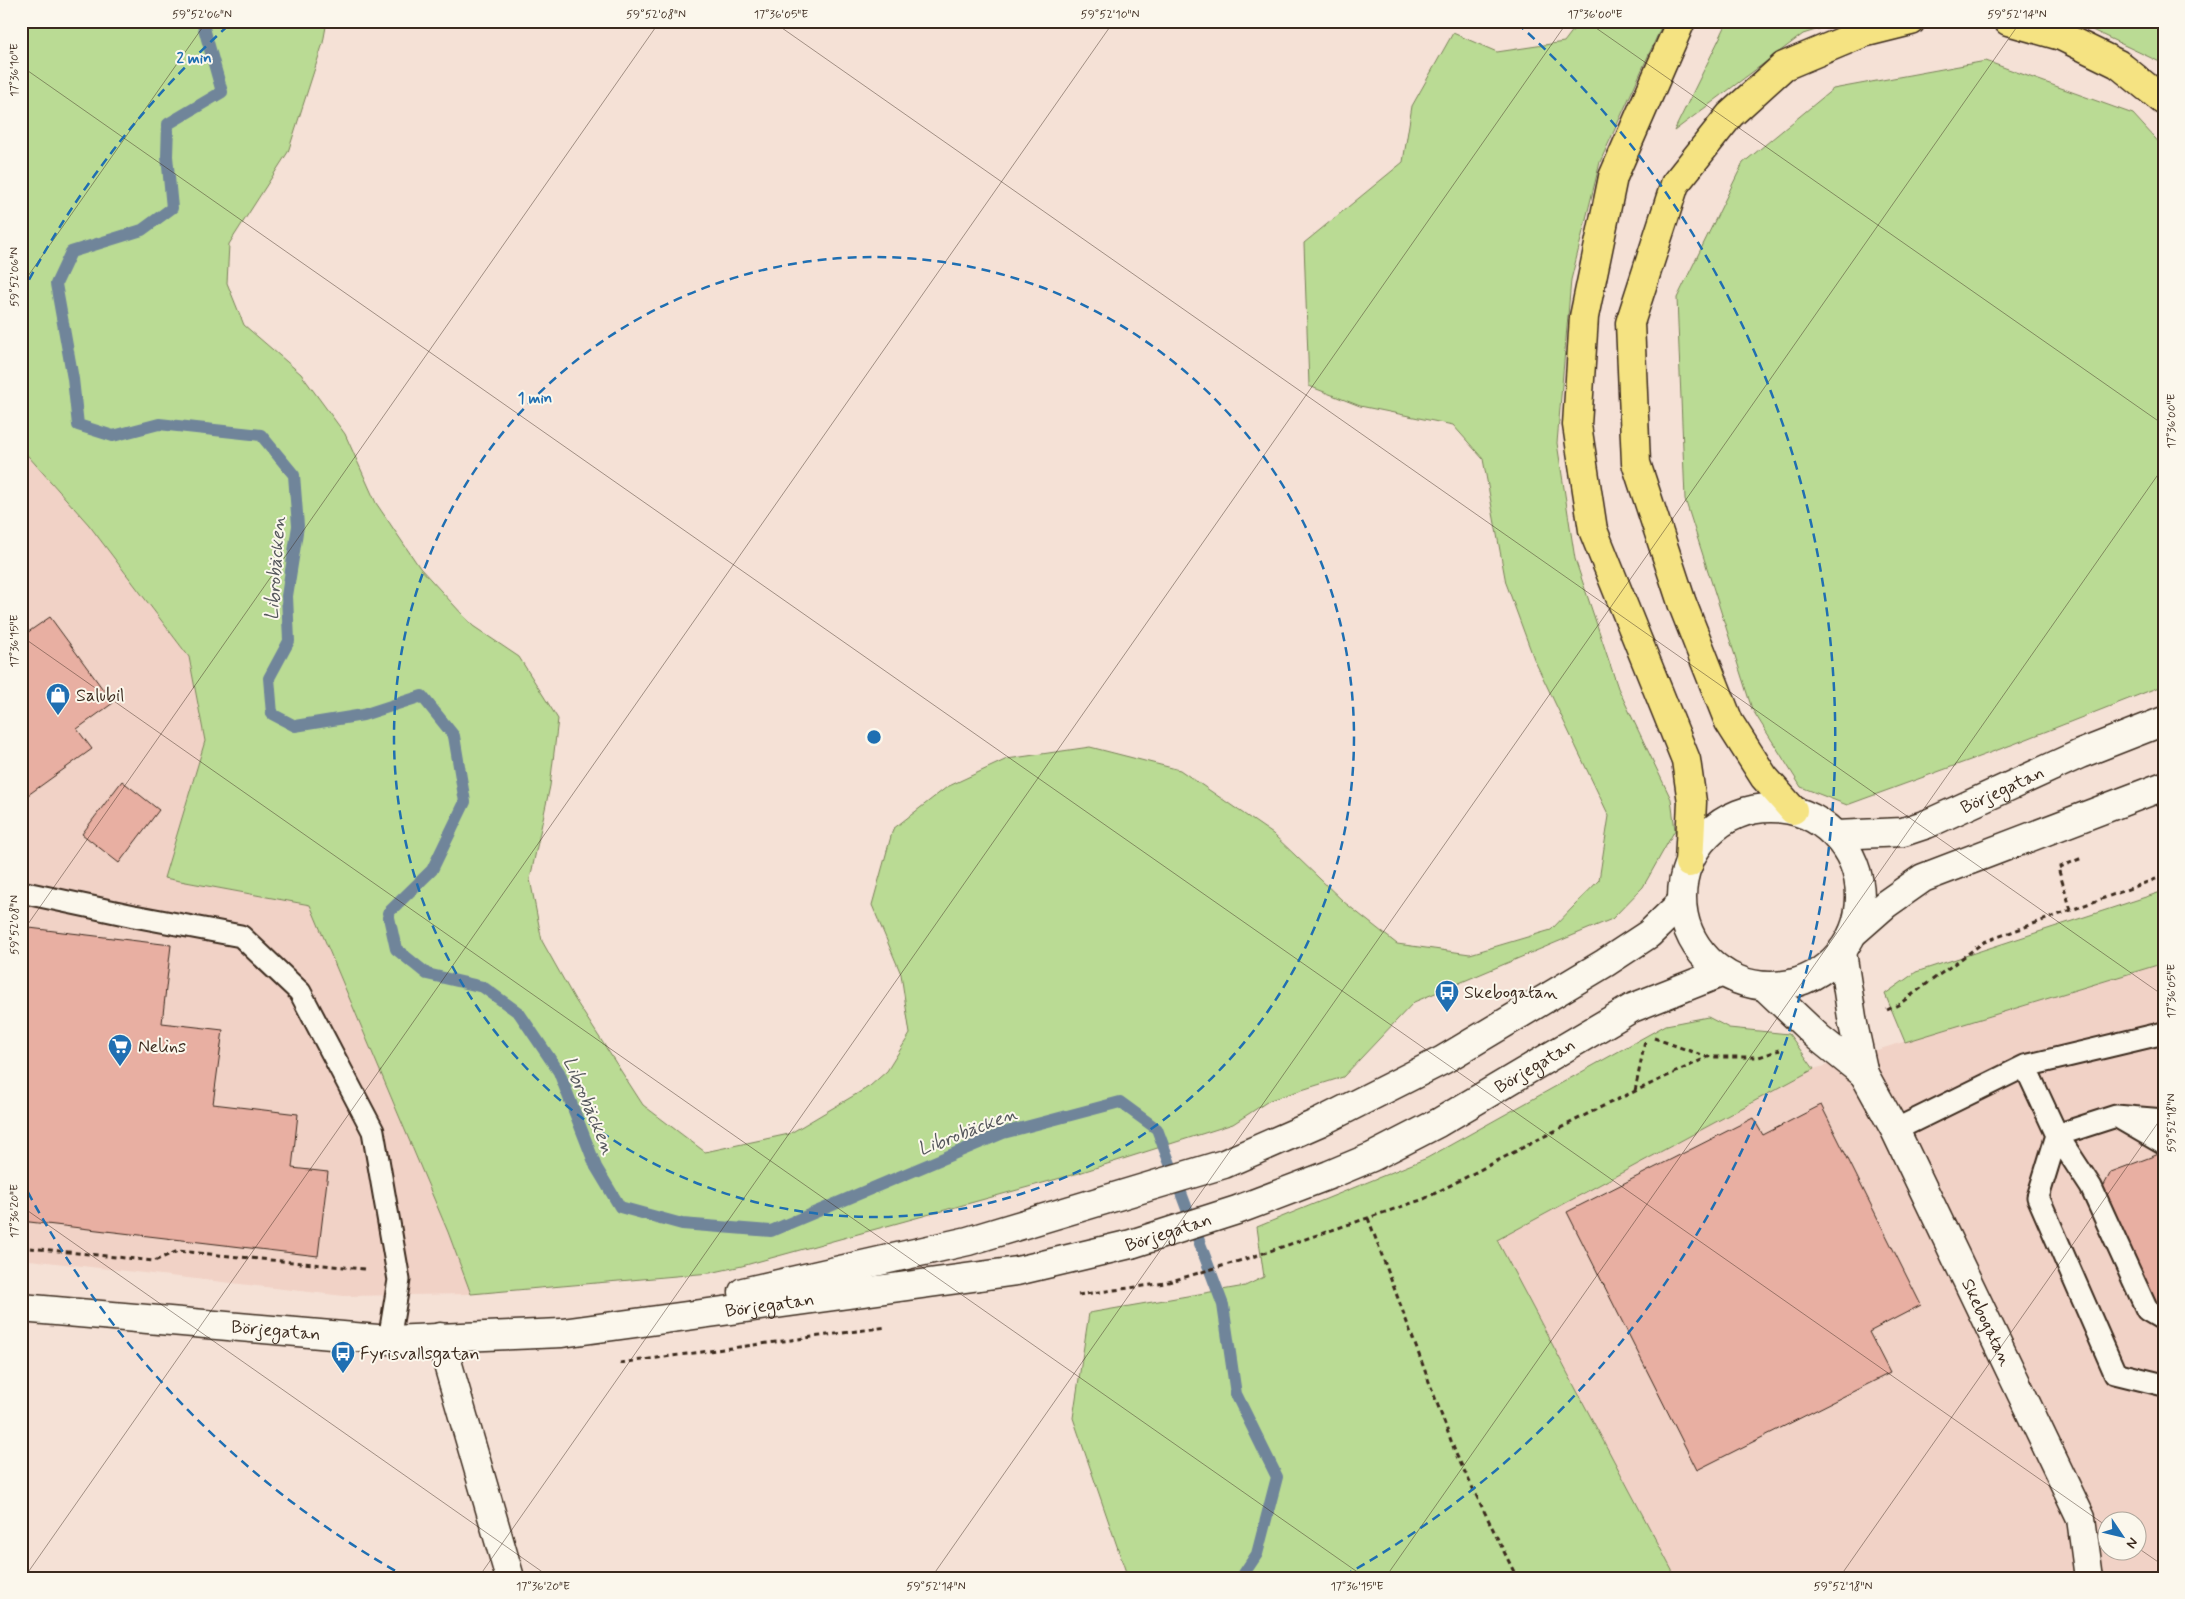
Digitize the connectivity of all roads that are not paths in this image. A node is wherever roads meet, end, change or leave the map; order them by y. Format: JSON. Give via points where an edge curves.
{"nodes":[{"id":1,"x":1681,"y":21,"type":"edge"},
{"id":2,"x":1911,"y":21,"type":"edge"},
{"id":3,"x":2008,"y":21,"type":"edge"},
{"id":4,"x":2164,"y":101,"type":"edge"},
{"id":5,"x":2164,"y":721,"type":"edge"},
{"id":6,"x":2164,"y":786,"type":"edge"},
{"id":7,"x":1793,"y":810,"type":"junction"},
{"id":8,"x":1836,"y":835,"type":"junction"},
{"id":9,"x":1689,"y":863,"type":"junction"},
{"id":10,"x":21,"y":892,"type":"edge"},
{"id":11,"x":1680,"y":904,"type":"junction"},
{"id":12,"x":1847,"y":942,"type":"junction"},
{"id":13,"x":1723,"y":972,"type":"junction"},
{"id":14,"x":1764,"y":986,"type":"junction"},
{"id":15,"x":2164,"y":1033,"type":"edge"},
{"id":16,"x":2025,"y":1066,"type":"junction"},
{"id":17,"x":1864,"y":1074,"type":"junction"},
{"id":18,"x":2116,"y":1116,"type":"junction"},
{"id":19,"x":2164,"y":1120,"type":"edge"},
{"id":20,"x":1895,"y":1130,"type":"junction"},
{"id":21,"x":2057,"y":1135,"type":"junction"},
{"id":22,"x":2164,"y":1144,"type":"edge"},
{"id":23,"x":21,"y":1308,"type":"edge"},
{"id":24,"x":2164,"y":1320,"type":"edge"},
{"id":25,"x":562,"y":1333,"type":"junction"},
{"id":26,"x":440,"y":1337,"type":"junction"},
{"id":27,"x":389,"y":1340,"type":"junction"},
{"id":28,"x":2164,"y":1385,"type":"edge"},
{"id":29,"x":510,"y":1578,"type":"edge"},
{"id":30,"x":2089,"y":1578,"type":"edge"}],
"edges":[{"from":1,"to":9,"type":"main road","via":[[1614,177],[1584,317],[1577,425],[1593,530],[1686,760],[1692,802]]},
{"from":2,"to":7,"type":"main road","via":[[1863,33],[1784,66],[1730,115],[1675,184],[1630,323],[1636,463],[1682,603],[1729,722],[1764,777]]},
{"from":3,"to":4,"type":"main road","via":[[2061,36],[2118,64]]},
{"from":5,"to":8,"type":"street","name":"Börjegatan","via":[[2080,754],[1927,824],[1903,832]]},
{"from":6,"to":12,"type":"street","via":[[1923,878],[1886,904]]},
{"from":7,"to":8,"type":"street","via":[[1809,816]]},
{"from":7,"to":9,"type":"street","via":[[1768,808],[1743,812],[1720,824],[1702,841]]},
{"from":8,"to":12,"type":"street","via":[[1851,857],[1859,882],[1860,908]]},
{"from":9,"to":11,"type":"street"},
{"from":10,"to":27,"type":"lane","via":[[241,936],[300,992],[373,1131],[399,1280]]},
{"from":11,"to":13,"type":"street","via":[[1690,934],[1704,956]]},
{"from":11,"to":25,"type":"street","name":"Börjegatan","via":[[1649,934],[1605,963],[1443,1060],[1320,1122],[1224,1164],[968,1241]]},
{"from":12,"to":14,"type":"street","via":[[1826,967],[1807,978],[1786,985]]},
{"from":12,"to":17,"type":"street","name":"Skebogatan","via":[[1853,1024]]},
{"from":13,"to":14,"type":"street","via":[[1743,982]]},
{"from":13,"to":25,"type":"street","name":"Börjegatan","via":[[1632,1008],[1438,1124],[1372,1157],[1238,1210],[1131,1244],[1017,1271]]},
{"from":14,"to":17,"type":"street","name":"Skebogatan","via":[[1819,1038]]},
{"from":15,"to":16,"type":"lane"},
{"from":16,"to":20,"type":"lane"},
{"from":16,"to":21,"type":"lane"},
{"from":17,"to":20,"type":"street","name":"Skebogatan"},
{"from":18,"to":19,"type":"lane"},
{"from":18,"to":21,"type":"lane"},
{"from":18,"to":22,"type":"lane"},
{"from":20,"to":30,"type":"street","name":"Skebogatan","via":[[2081,1518]]},
{"from":21,"to":24,"type":"lane","via":[[2091,1187],[2147,1310]]},
{"from":21,"to":28,"type":"lane","via":[[2038,1197],[2115,1373]]},
{"from":23,"to":27,"type":"street","name":"Börjegatan"},
{"from":25,"to":26,"type":"street","name":"Börjegatan"},
{"from":26,"to":27,"type":"street","name":"Börjegatan"},
{"from":26,"to":29,"type":"street"}]}
